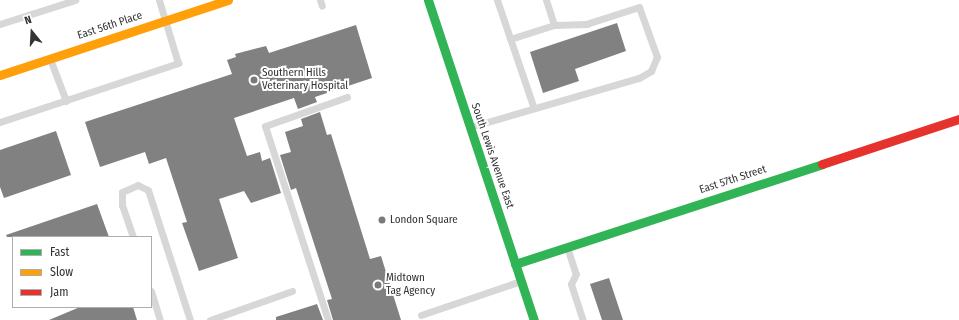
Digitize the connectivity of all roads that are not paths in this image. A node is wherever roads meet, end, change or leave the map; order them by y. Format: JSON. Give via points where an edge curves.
{"nodes":[{"id":1,"x":75,"y":0,"type":"edge"},
{"id":2,"x":159,"y":0,"type":"edge"},
{"id":3,"x":228,"y":0,"type":"edge"},
{"id":4,"x":428,"y":0,"type":"edge"},
{"id":5,"x":497,"y":0,"type":"edge"},
{"id":6,"x":546,"y":0,"type":"edge"},
{"id":7,"x":165,"y":21,"type":"junction"},
{"id":8,"x":0,"y":24,"type":"edge"},
{"id":9,"x":554,"y":25,"type":"junction"},
{"id":10,"x":510,"y":39,"type":"junction"},
{"id":11,"x":50,"y":58,"type":"junction"},
{"id":12,"x":0,"y":75,"type":"edge"},
{"id":13,"x":347,"y":97,"type":"dead end"},
{"id":14,"x":66,"y":101,"type":"junction"},
{"id":15,"x":533,"y":106,"type":"junction"},
{"id":16,"x":959,"y":119,"type":"edge"},
{"id":17,"x":0,"y":122,"type":"edge"},
{"id":18,"x":469,"y":127,"type":"junction"},
{"id":19,"x":133,"y":236,"type":"edge"},
{"id":20,"x":567,"y":247,"type":"junction"},
{"id":21,"x":515,"y":264,"type":"junction"},
{"id":22,"x":521,"y":281,"type":"junction"},
{"id":23,"x":292,"y":291,"type":"dead end"},
{"id":24,"x":152,"y":295,"type":"edge"},
{"id":25,"x":421,"y":315,"type":"dead end"},
{"id":26,"x":160,"y":320,"type":"edge"},
{"id":27,"x":190,"y":320,"type":"edge"},
{"id":28,"x":210,"y":320,"type":"edge"},
{"id":29,"x":328,"y":320,"type":"edge"},
{"id":30,"x":534,"y":320,"type":"edge"},
{"id":31,"x":583,"y":320,"type":"edge"}],
"edges":[{"from":1,"to":8,"type":"lane"},
{"from":2,"to":7,"type":"lane"},
{"from":3,"to":7,"type":"street","name":"East 56th Place"},
{"from":4,"to":18,"type":"street","name":"South Lewis Avenue East"},
{"from":5,"to":10,"type":"lane"},
{"from":6,"to":9,"type":"lane"},
{"from":7,"to":11,"type":"street","name":"East 56th Place"},
{"from":7,"to":14,"type":"lane","via":[[178,63]]},
{"from":9,"to":10,"type":"lane"},
{"from":9,"to":15,"type":"lane","via":[[586,24],[639,7],[657,57],[651,71],[639,78],[555,104]]},
{"from":10,"to":15,"type":"lane"},
{"from":11,"to":12,"type":"street","name":"East 56th Place"},
{"from":11,"to":14,"type":"lane"},
{"from":13,"to":29,"type":"lane","via":[[265,126]]},
{"from":14,"to":17,"type":"lane"},
{"from":15,"to":18,"type":"lane"},
{"from":16,"to":20,"type":"street","name":"East 57th Street"},
{"from":18,"to":21,"type":"street","name":"South Lewis Avenue East"},
{"from":19,"to":27,"type":"lane","via":[[122,205],[122,192],[138,185],[148,190]]},
{"from":20,"to":21,"type":"street","name":"East 57th Street"},
{"from":20,"to":31,"type":"lane","via":[[576,274],[571,284]]},
{"from":21,"to":22,"type":"street","name":"South Lewis Avenue East"},
{"from":22,"to":25,"type":"lane"},
{"from":22,"to":30,"type":"street","name":"South Lewis Avenue East"},
{"from":23,"to":28,"type":"lane"},
{"from":24,"to":26,"type":"lane"}]}
